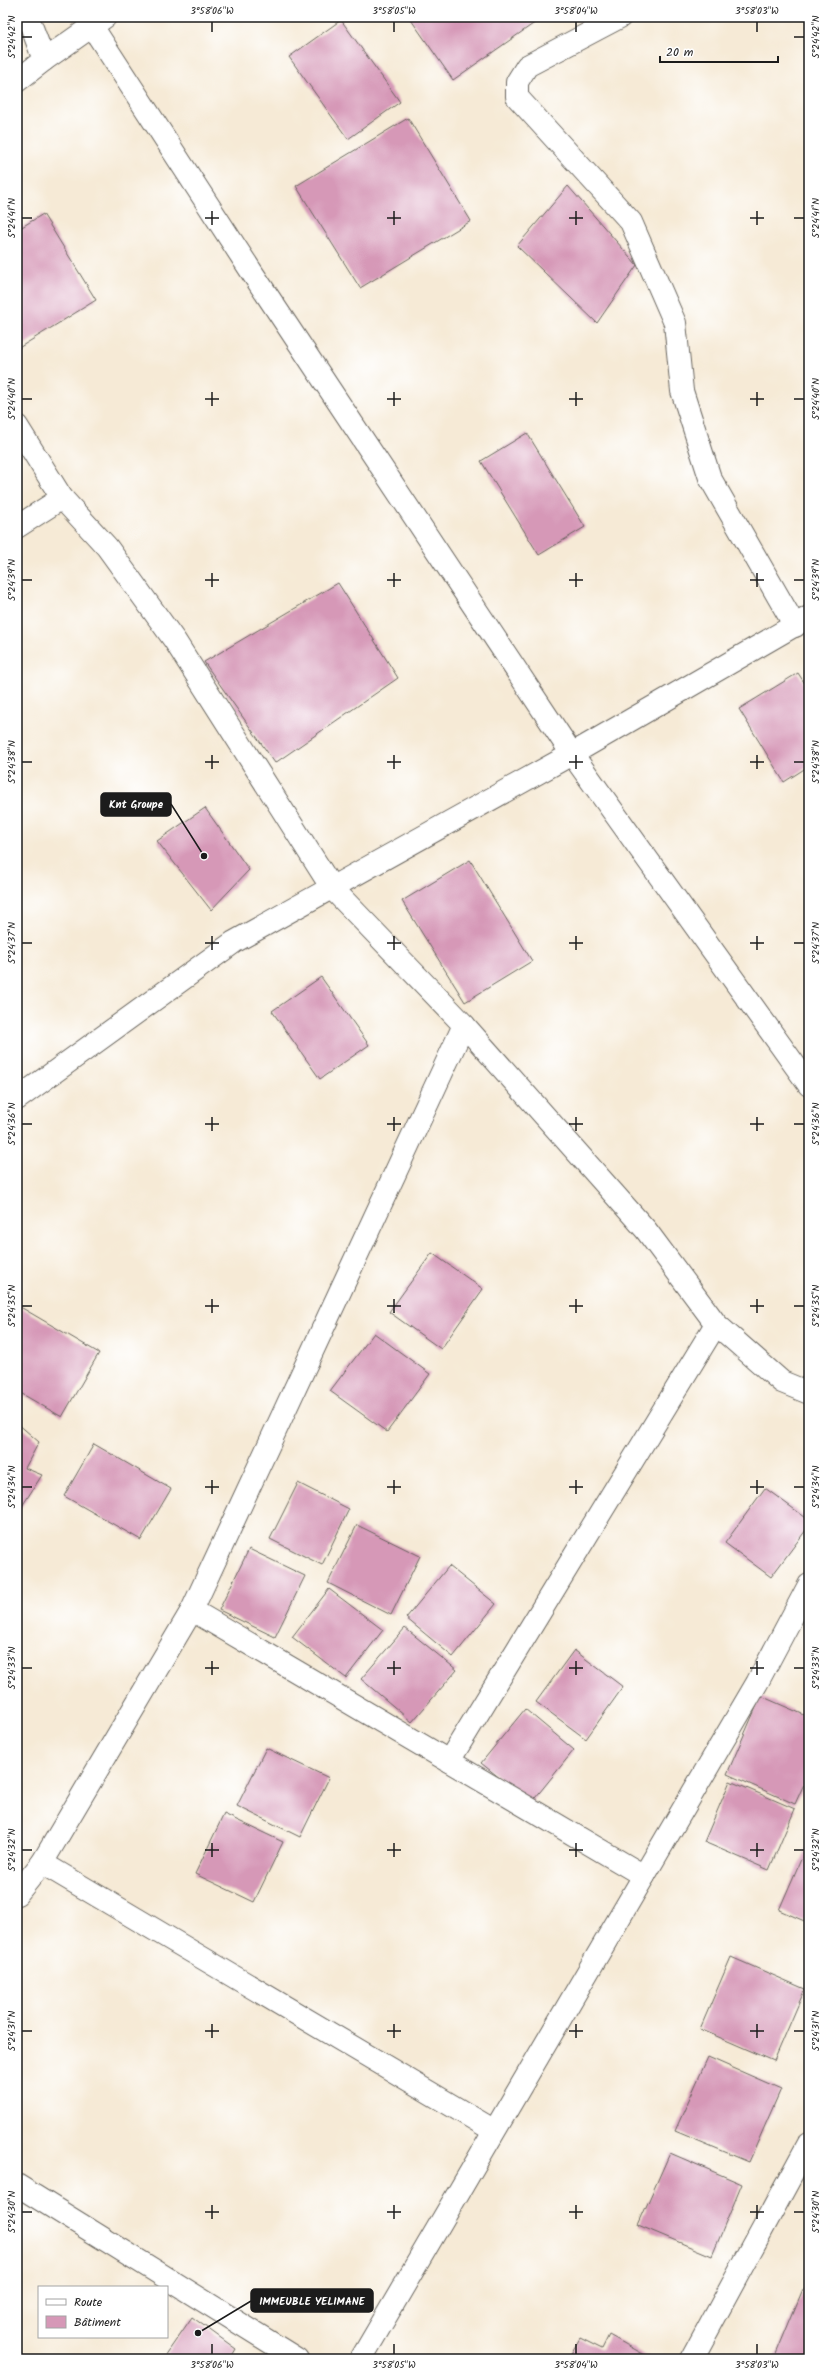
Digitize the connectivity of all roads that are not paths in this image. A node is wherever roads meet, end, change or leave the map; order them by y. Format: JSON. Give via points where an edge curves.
{"nodes":[{"id":1,"x":28,"y":17,"type":"edge"},
{"id":2,"x":620,"y":17,"type":"edge"},
{"id":3,"x":94,"y":20,"type":"edge"},
{"id":4,"x":44,"y":60,"type":"junction"},
{"id":5,"x":17,"y":81,"type":"edge"},
{"id":6,"x":17,"y":426,"type":"edge"},
{"id":7,"x":62,"y":498,"type":"junction"},
{"id":8,"x":17,"y":527,"type":"edge"},
{"id":9,"x":802,"y":621,"type":"edge"},
{"id":10,"x":572,"y":754,"type":"junction"},
{"id":11,"x":332,"y":888,"type":"junction"},
{"id":12,"x":464,"y":1024,"type":"junction"},
{"id":13,"x":809,"y":1085,"type":"edge"},
{"id":14,"x":17,"y":1099,"type":"edge"},
{"id":15,"x":716,"y":1324,"type":"junction"},
{"id":16,"x":809,"y":1393,"type":"edge"},
{"id":17,"x":809,"y":1584,"type":"edge"},
{"id":18,"x":192,"y":1610,"type":"junction"},
{"id":19,"x":449,"y":1761,"type":"junction"},
{"id":20,"x":42,"y":1863,"type":"junction"},
{"id":21,"x":644,"y":1876,"type":"junction"},
{"id":22,"x":17,"y":1894,"type":"edge"},
{"id":23,"x":493,"y":2130,"type":"junction"},
{"id":24,"x":809,"y":2143,"type":"edge"},
{"id":25,"x":17,"y":2185,"type":"edge"},
{"id":26,"x":297,"y":2359,"type":"edge"},
{"id":27,"x":361,"y":2359,"type":"edge"},
{"id":28,"x":692,"y":2359,"type":"edge"}],
"edges":[{"from":1,"to":4,"type":"street"},
{"from":2,"to":9,"type":"street","via":[[527,66],[517,82],[517,97],[631,222],[675,323],[682,391],[710,478]]},
{"from":3,"to":4,"type":"street"},
{"from":3,"to":10,"type":"street","via":[[252,274]]},
{"from":4,"to":5,"type":"street"},
{"from":6,"to":7,"type":"street"},
{"from":7,"to":8,"type":"street"},
{"from":7,"to":11,"type":"street","via":[[107,547],[175,641]]},
{"from":9,"to":10,"type":"street"},
{"from":10,"to":11,"type":"street"},
{"from":10,"to":13,"type":"street"},
{"from":11,"to":12,"type":"street"},
{"from":11,"to":14,"type":"street","via":[[234,942]]},
{"from":12,"to":15,"type":"street","via":[[646,1230]]},
{"from":12,"to":18,"type":"street"},
{"from":15,"to":16,"type":"street","via":[[782,1382]]},
{"from":15,"to":19,"type":"street"},
{"from":17,"to":21,"type":"street","via":[[757,1683]]},
{"from":18,"to":19,"type":"street"},
{"from":18,"to":20,"type":"street"},
{"from":19,"to":21,"type":"street"},
{"from":20,"to":22,"type":"street"},
{"from":20,"to":23,"type":"street"},
{"from":21,"to":23,"type":"street"},
{"from":23,"to":27,"type":"street"},
{"from":24,"to":28,"type":"street"},
{"from":25,"to":26,"type":"street"}]}
